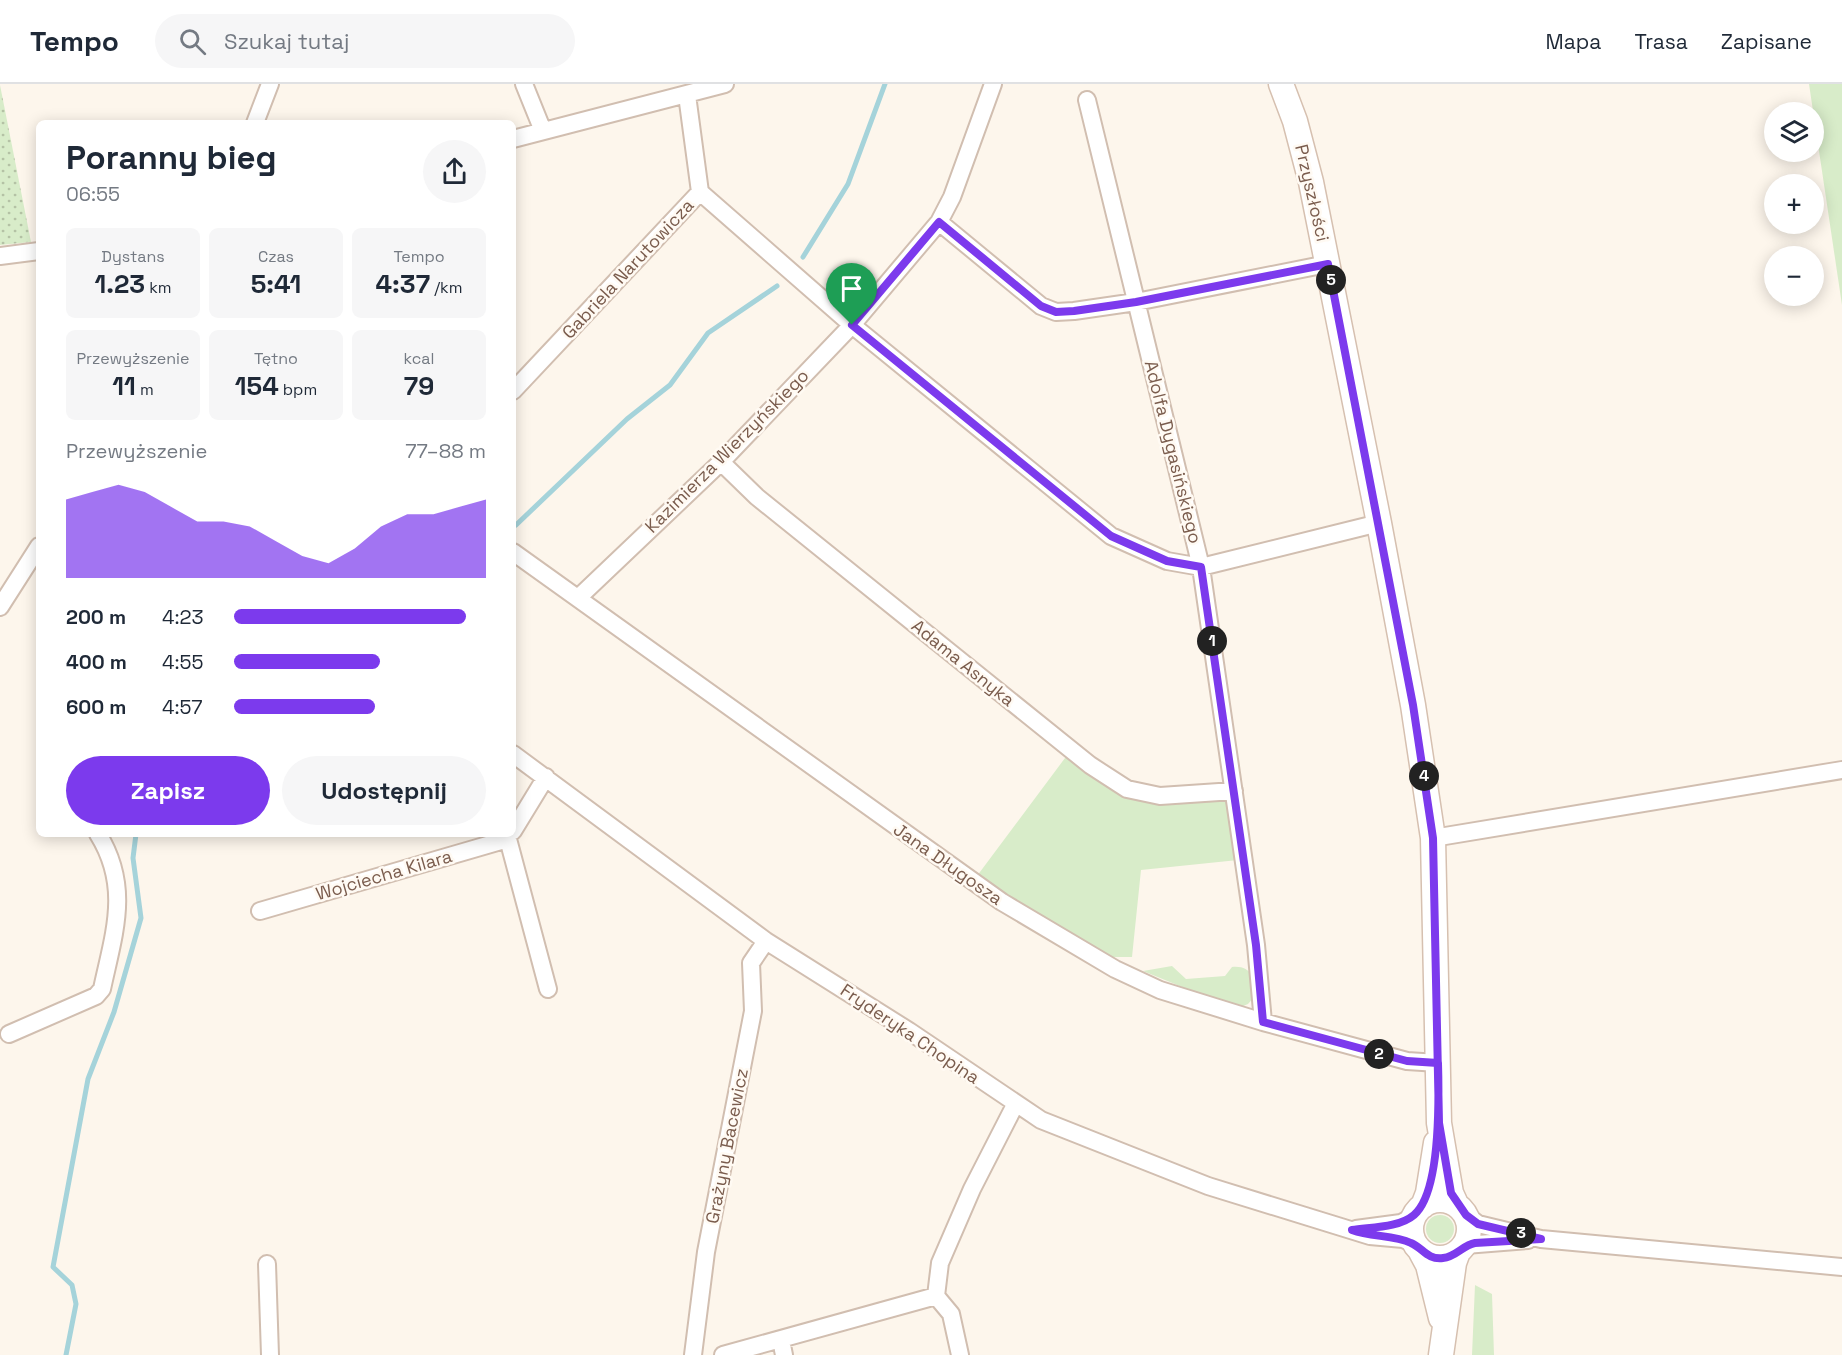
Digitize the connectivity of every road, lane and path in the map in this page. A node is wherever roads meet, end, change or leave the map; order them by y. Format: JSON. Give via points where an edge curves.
{"nodes":[{"id":1,"x":270,"y":84,"type":"edge"},
{"id":2,"x":524,"y":84,"type":"edge"},
{"id":3,"x":725,"y":84,"type":"edge"},
{"id":4,"x":993,"y":84,"type":"edge"},
{"id":5,"x":1281,"y":84,"type":"edge"},
{"id":6,"x":707,"y":86,"type":"edge"},
{"id":7,"x":687,"y":95,"type":"junction"},
{"id":8,"x":1087,"y":100,"type":"dead end"},
{"id":9,"x":256,"y":120,"type":"edge"},
{"id":10,"x":543,"y":131,"type":"junction"},
{"id":11,"x":516,"y":137,"type":"edge"},
{"id":12,"x":700,"y":192,"type":"junction"},
{"id":13,"x":939,"y":222,"type":"junction"},
{"id":14,"x":36,"y":251,"type":"edge"},
{"id":15,"x":0,"y":256,"type":"edge"},
{"id":16,"x":1328,"y":264,"type":"junction"},
{"id":17,"x":1136,"y":302,"type":"junction"},
{"id":18,"x":852,"y":325,"type":"junction"},
{"id":19,"x":516,"y":388,"type":"edge"},
{"id":20,"x":721,"y":462,"type":"junction"},
{"id":21,"x":1379,"y":523,"type":"junction"},
{"id":22,"x":36,"y":551,"type":"edge"},
{"id":23,"x":516,"y":554,"type":"edge"},
{"id":24,"x":1201,"y":567,"type":"junction"},
{"id":25,"x":578,"y":598,"type":"junction"},
{"id":26,"x":0,"y":607,"type":"edge"},
{"id":27,"x":516,"y":756,"type":"edge"},
{"id":28,"x":1842,"y":770,"type":"edge"},
{"id":29,"x":546,"y":777,"type":"junction"},
{"id":30,"x":1234,"y":791,"type":"junction"},
{"id":31,"x":516,"y":826,"type":"edge"},
{"id":32,"x":100,"y":837,"type":"edge"},
{"id":33,"x":501,"y":837,"type":"edge"},
{"id":34,"x":512,"y":837,"type":"edge"},
{"id":35,"x":1433,"y":838,"type":"junction"},
{"id":36,"x":260,"y":911,"type":"dead end"},
{"id":37,"x":766,"y":941,"type":"junction"},
{"id":38,"x":548,"y":989,"type":"dead end"},
{"id":39,"x":1263,"y":1022,"type":"junction"},
{"id":40,"x":9,"y":1034,"type":"dead end"},
{"id":41,"x":1438,"y":1063,"type":"junction"},
{"id":42,"x":1016,"y":1105,"type":"junction"},
{"id":43,"x":1439,"y":1123,"type":"junction"},
{"id":44,"x":1461,"y":1209,"type":"junction"},
{"id":45,"x":1418,"y":1211,"type":"junction"},
{"id":46,"x":1352,"y":1230,"type":"junction"},
{"id":47,"x":1541,"y":1239,"type":"junction"},
{"id":48,"x":1418,"y":1248,"type":"junction"},
{"id":49,"x":1462,"y":1248,"type":"junction"},
{"id":50,"x":267,"y":1264,"type":"dead end"},
{"id":51,"x":1842,"y":1268,"type":"edge"},
{"id":52,"x":936,"y":1296,"type":"junction"},
{"id":53,"x":1443,"y":1328,"type":"junction"},
{"id":54,"x":783,"y":1347,"type":"edge"},
{"id":55,"x":270,"y":1355,"type":"edge"},
{"id":56,"x":693,"y":1355,"type":"edge"},
{"id":57,"x":723,"y":1355,"type":"edge"},
{"id":58,"x":960,"y":1355,"type":"edge"},
{"id":59,"x":1441,"y":1355,"type":"edge"}],
"edges":[{"from":1,"to":9,"type":"street"},
{"from":2,"to":10,"type":"street"},
{"from":3,"to":6,"type":"street"},
{"from":4,"to":13,"type":"street","name":"Kazimierza Wierzyńskiego"},
{"from":5,"to":16,"type":"street","name":"Przyszłości","via":[[1311,182]]},
{"from":6,"to":7,"type":"street"},
{"from":7,"to":10,"type":"street"},
{"from":7,"to":12,"type":"street","name":"Gabriela Narutowicza"},
{"from":8,"to":17,"type":"street","name":"Adolfa Dygasińskiego"},
{"from":10,"to":11,"type":"street"},
{"from":12,"to":18,"type":"street"},
{"from":12,"to":19,"type":"street","name":"Gabriela Narutowicza"},
{"from":13,"to":17,"type":"street","via":[[1041,306],[1056,312]]},
{"from":13,"to":18,"type":"street","name":"Kazimierza Wierzyńskiego"},
{"from":14,"to":15,"type":"street"},
{"from":16,"to":17,"type":"street"},
{"from":16,"to":21,"type":"street","name":"Przyszłości"},
{"from":17,"to":24,"type":"street","name":"Adolfa Dygasińskiego"},
{"from":18,"to":20,"type":"street","name":"Kazimierza Wierzyńskiego"},
{"from":18,"to":24,"type":"street","via":[[1111,536],[1167,561]]},
{"from":20,"to":25,"type":"street","name":"Kazimierza Wierzyńskiego"},
{"from":20,"to":30,"type":"street","name":"Adama Asnyka","via":[[757,497],[1090,765],[1126,789],[1160,796]]},
{"from":21,"to":24,"type":"street"},
{"from":21,"to":35,"type":"street","name":"Przyszłości"},
{"from":22,"to":26,"type":"street"},
{"from":23,"to":25,"type":"street","name":"Jana Długosza"},
{"from":24,"to":30,"type":"street","name":"Adolfa Dygasińskiego"},
{"from":25,"to":39,"type":"street","name":"Jana Długosza","via":[[1002,902],[1115,969],[1160,990]]},
{"from":27,"to":29,"type":"street","name":"Fryderyka Chopina"},
{"from":28,"to":35,"type":"street"},
{"from":29,"to":31,"type":"street"},
{"from":29,"to":37,"type":"street","name":"Fryderyka Chopina"},
{"from":30,"to":39,"type":"street","name":"Adolfa Dygasińskiego"},
{"from":32,"to":40,"type":"street","via":[[111,856],[119,909],[102,989],[96,996]]},
{"from":33,"to":36,"type":"street","name":"Wojciecha Kilara"},
{"from":34,"to":38,"type":"street"},
{"from":35,"to":41,"type":"street","name":"Przyszłości"},
{"from":37,"to":42,"type":"street","name":"Fryderyka Chopina","via":[[909,1031]]},
{"from":37,"to":56,"type":"street","name":"Grażyny Bacewicz","via":[[751,963],[753,1011],[706,1252]]},
{"from":39,"to":41,"type":"street","name":"Jana Długosza","via":[[1407,1061]]},
{"from":41,"to":43,"type":"street","name":"Przyszłości"},
{"from":42,"to":46,"type":"street","name":"Fryderyka Chopina","via":[[1041,1120],[1208,1186]]},
{"from":42,"to":52,"type":"street","via":[[972,1189],[940,1263]]},
{"from":43,"to":44,"type":"street","name":"Przyszłości","via":[[1451,1193]]},
{"from":43,"to":45,"type":"street","name":"Przyszłości","via":[[1428,1193]]},
{"from":44,"to":45,"type":"street","via":[[1435,1200]]},
{"from":44,"to":47,"type":"street","via":[[1478,1224]]},
{"from":44,"to":49,"type":"street","via":[[1469,1225]]},
{"from":45,"to":46,"type":"street","name":"Fryderyka Chopina","via":[[1401,1223]]},
{"from":45,"to":48,"type":"street","via":[[1411,1235]]},
{"from":46,"to":48,"type":"street","name":"Fryderyka Chopina","via":[[1402,1239]]},
{"from":47,"to":49,"type":"street"},
{"from":47,"to":51,"type":"street"},
{"from":48,"to":49,"type":"street","via":[[1428,1256],[1444,1258]]},
{"from":48,"to":53,"type":"street","via":[[1428,1266]]},
{"from":49,"to":53,"type":"street","via":[[1454,1263]]},
{"from":50,"to":55,"type":"street"},
{"from":52,"to":54,"type":"street"},
{"from":52,"to":58,"type":"street","via":[[951,1314]]},
{"from":53,"to":59,"type":"street"},
{"from":54,"to":57,"type":"street"}]}
